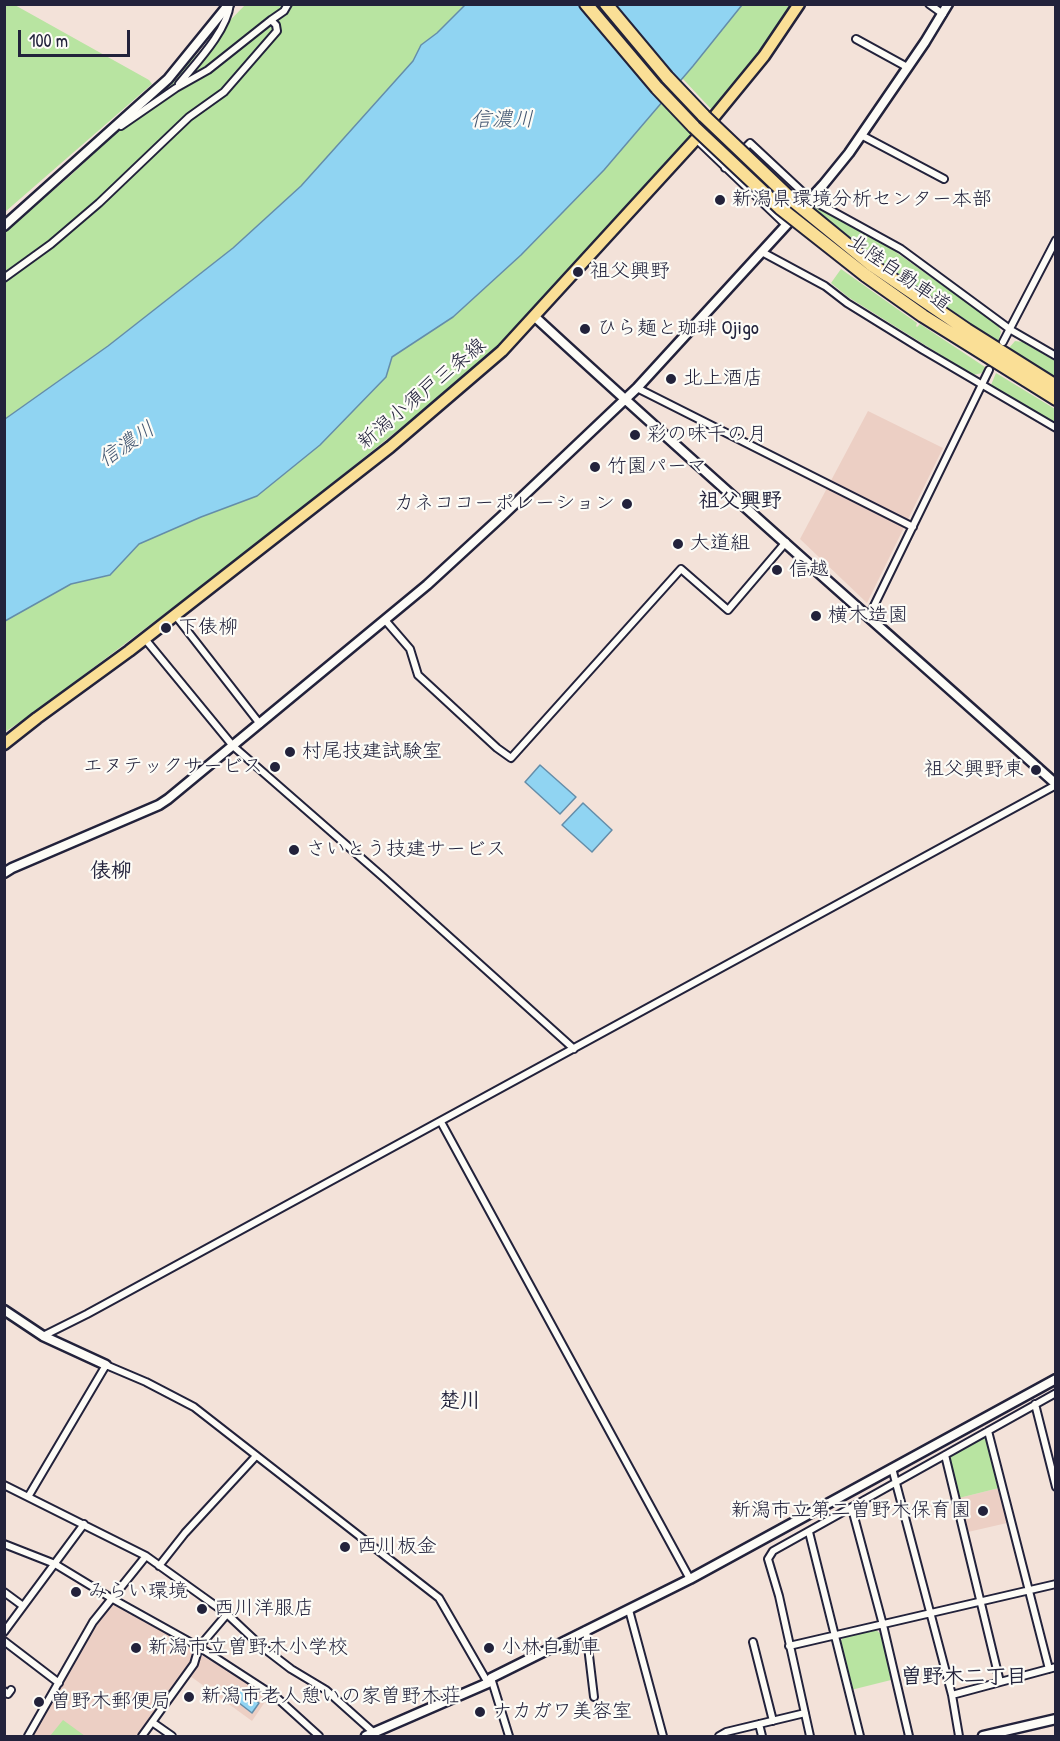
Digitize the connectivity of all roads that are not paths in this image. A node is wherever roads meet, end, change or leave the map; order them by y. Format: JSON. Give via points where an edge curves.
{"nodes":[{"id":1,"x":230,"y":4,"type":"edge"},
{"id":2,"x":288,"y":4,"type":"edge"},
{"id":3,"x":586,"y":4,"type":"edge"},
{"id":4,"x":606,"y":4,"type":"edge"},
{"id":5,"x":799,"y":4,"type":"edge"},
{"id":6,"x":929,"y":4,"type":"edge"},
{"id":7,"x":948,"y":4,"type":"edge"},
{"id":8,"x":943,"y":14,"type":"junction"},
{"id":9,"x":271,"y":20,"type":"junction"},
{"id":10,"x":856,"y":39,"type":"dead end"},
{"id":11,"x":907,"y":67,"type":"junction"},
{"id":12,"x":176,"y":88,"type":"junction"},
{"id":13,"x":108,"y":134,"type":"junction"},
{"id":14,"x":861,"y":135,"type":"junction"},
{"id":15,"x":696,"y":139,"type":"junction"},
{"id":16,"x":725,"y":168,"type":"junction"},
{"id":17,"x":944,"y":179,"type":"dead end"},
{"id":18,"x":810,"y":199,"type":"junction"},
{"id":19,"x":786,"y":225,"type":"junction"},
{"id":20,"x":4,"y":226,"type":"edge"},
{"id":21,"x":1056,"y":240,"type":"edge"},
{"id":22,"x":762,"y":252,"type":"junction"},
{"id":23,"x":868,"y":270,"type":"junction"},
{"id":24,"x":4,"y":278,"type":"edge"},
{"id":25,"x":534,"y":316,"type":"junction"},
{"id":26,"x":1011,"y":330,"type":"junction"},
{"id":27,"x":1003,"y":342,"type":"dead end"},
{"id":28,"x":1056,"y":356,"type":"edge"},
{"id":29,"x":989,"y":370,"type":"dead end"},
{"id":30,"x":983,"y":385,"type":"junction"},
{"id":31,"x":1056,"y":386,"type":"edge"},
{"id":32,"x":637,"y":388,"type":"junction"},
{"id":33,"x":624,"y":399,"type":"junction"},
{"id":34,"x":1056,"y":399,"type":"edge"},
{"id":35,"x":1056,"y":428,"type":"edge"},
{"id":36,"x":913,"y":527,"type":"junction"},
{"id":37,"x":786,"y":542,"type":"junction"},
{"id":38,"x":175,"y":615,"type":"junction"},
{"id":39,"x":869,"y":616,"type":"junction"},
{"id":40,"x":385,"y":620,"type":"junction"},
{"id":41,"x":145,"y":639,"type":"junction"},
{"id":42,"x":260,"y":724,"type":"junction"},
{"id":43,"x":4,"y":744,"type":"edge"},
{"id":44,"x":233,"y":746,"type":"junction"},
{"id":45,"x":1056,"y":784,"type":"edge"},
{"id":46,"x":4,"y":873,"type":"edge"},
{"id":47,"x":574,"y":1049,"type":"junction"},
{"id":48,"x":441,"y":1122,"type":"junction"},
{"id":49,"x":4,"y":1310,"type":"edge"},
{"id":50,"x":43,"y":1336,"type":"junction"},
{"id":51,"x":106,"y":1365,"type":"junction"},
{"id":52,"x":1056,"y":1379,"type":"edge"},
{"id":53,"x":1056,"y":1394,"type":"edge"},
{"id":54,"x":1035,"y":1404,"type":"junction"},
{"id":55,"x":988,"y":1431,"type":"junction"},
{"id":56,"x":1056,"y":1447,"type":"edge"},
{"id":57,"x":1047,"y":1451,"type":"junction"},
{"id":58,"x":945,"y":1455,"type":"junction"},
{"id":59,"x":256,"y":1456,"type":"junction"},
{"id":60,"x":892,"y":1468,"type":"junction"},
{"id":61,"x":897,"y":1481,"type":"junction"},
{"id":62,"x":4,"y":1485,"type":"edge"},
{"id":63,"x":1056,"y":1487,"type":"edge"},
{"id":64,"x":28,"y":1497,"type":"junction"},
{"id":65,"x":852,"y":1509,"type":"junction"},
{"id":66,"x":84,"y":1524,"type":"junction"},
{"id":67,"x":809,"y":1532,"type":"junction"},
{"id":68,"x":4,"y":1544,"type":"edge"},
{"id":69,"x":146,"y":1556,"type":"junction"},
{"id":70,"x":55,"y":1564,"type":"junction"},
{"id":71,"x":159,"y":1566,"type":"junction"},
{"id":72,"x":690,"y":1579,"type":"junction"},
{"id":73,"x":1056,"y":1584,"type":"edge"},
{"id":74,"x":1028,"y":1591,"type":"junction"},
{"id":75,"x":4,"y":1592,"type":"edge"},
{"id":76,"x":111,"y":1598,"type":"junction"},
{"id":77,"x":981,"y":1602,"type":"junction"},
{"id":78,"x":23,"y":1606,"type":"junction"},
{"id":79,"x":629,"y":1610,"type":"junction"},
{"id":80,"x":930,"y":1613,"type":"junction"},
{"id":81,"x":227,"y":1614,"type":"junction"},
{"id":82,"x":883,"y":1625,"type":"junction"},
{"id":83,"x":586,"y":1630,"type":"junction"},
{"id":84,"x":4,"y":1632,"type":"edge"},
{"id":85,"x":835,"y":1636,"type":"junction"},
{"id":86,"x":4,"y":1641,"type":"edge"},
{"id":87,"x":753,"y":1642,"type":"dead end"},
{"id":88,"x":789,"y":1646,"type":"junction"},
{"id":89,"x":198,"y":1647,"type":"junction"},
{"id":90,"x":1052,"y":1668,"type":"edge"},
{"id":91,"x":490,"y":1681,"type":"junction"},
{"id":92,"x":1000,"y":1682,"type":"junction"},
{"id":93,"x":59,"y":1683,"type":"junction"},
{"id":94,"x":952,"y":1695,"type":"junction"},
{"id":95,"x":594,"y":1698,"type":"dead end"},
{"id":96,"x":805,"y":1713,"type":"junction"},
{"id":97,"x":1056,"y":1719,"type":"edge"},
{"id":98,"x":773,"y":1721,"type":"junction"},
{"id":99,"x":152,"y":1722,"type":"junction"},
{"id":100,"x":759,"y":1724,"type":"junction"},
{"id":101,"x":371,"y":1735,"type":"edge"},
{"id":102,"x":28,"y":1737,"type":"edge"},
{"id":103,"x":142,"y":1737,"type":"edge"},
{"id":104,"x":172,"y":1737,"type":"edge"},
{"id":105,"x":319,"y":1737,"type":"edge"},
{"id":106,"x":509,"y":1737,"type":"edge"},
{"id":107,"x":663,"y":1737,"type":"edge"},
{"id":108,"x":719,"y":1737,"type":"edge"},
{"id":109,"x":762,"y":1737,"type":"edge"},
{"id":110,"x":810,"y":1737,"type":"edge"},
{"id":111,"x":860,"y":1737,"type":"edge"},
{"id":112,"x":909,"y":1737,"type":"edge"},
{"id":113,"x":960,"y":1737,"type":"edge"},
{"id":114,"x":983,"y":1737,"type":"edge"}],
"edges":[{"from":1,"to":12,"type":"street","via":[[229,16]]},
{"from":1,"to":13,"type":"street","via":[[168,79]]},
{"from":2,"to":9,"type":"street"},
{"from":3,"to":23,"type":"highway","name":"北陸自動車道","bridge":true,"via":[[657,88],[723,155],[780,208]]},
{"from":4,"to":23,"type":"highway","name":"北陸自動車道","bridge":true,"via":[[667,77],[740,152]]},
{"from":5,"to":15,"type":"main road","name":"新潟小須戸三条線","via":[[764,56]]},
{"from":6,"to":8,"type":"street"},
{"from":7,"to":8,"type":"street"},
{"from":8,"to":11,"type":"street"},
{"from":9,"to":12,"type":"street","via":[[208,70]]},
{"from":9,"to":24,"type":"street","via":[[277,31],[224,92],[189,117],[67,231]]},
{"from":10,"to":11,"type":"street"},
{"from":11,"to":14,"type":"street"},
{"from":12,"to":13,"type":"street"},
{"from":13,"to":20,"type":"street"},
{"from":14,"to":17,"type":"street"},
{"from":14,"to":18,"type":"street"},
{"from":15,"to":16,"type":"street"},
{"from":15,"to":25,"type":"main road","name":"新潟小須戸三条線"},
{"from":16,"to":18,"type":"street","via":[[750,143]]},
{"from":16,"to":19,"type":"street"},
{"from":18,"to":19,"type":"street"},
{"from":18,"to":26,"type":"street","via":[[901,249]]},
{"from":19,"to":22,"type":"street"},
{"from":21,"to":26,"type":"street"},
{"from":22,"to":30,"type":"street","via":[[825,286]]},
{"from":22,"to":32,"type":"street"},
{"from":23,"to":31,"type":"highway","name":"北陸自動車道"},
{"from":23,"to":34,"type":"highway","name":"北陸自動車道","via":[[923,316]]},
{"from":25,"to":33,"type":"street"},
{"from":25,"to":38,"type":"main road","name":"新潟小須戸三条線","via":[[502,351],[390,447]]},
{"from":26,"to":27,"type":"street"},
{"from":26,"to":28,"type":"street"},
{"from":29,"to":30,"type":"street"},
{"from":30,"to":35,"type":"street"},
{"from":30,"to":36,"type":"street"},
{"from":32,"to":33,"type":"street"},
{"from":32,"to":36,"type":"street"},
{"from":33,"to":37,"type":"street"},
{"from":33,"to":40,"type":"street"},
{"from":36,"to":39,"type":"street"},
{"from":37,"to":39,"type":"street"},
{"from":37,"to":40,"type":"street","via":[[728,610],[681,570],[511,758],[418,675],[410,649]]},
{"from":38,"to":41,"type":"main road","name":"新潟小須戸三条線"},
{"from":38,"to":42,"type":"street"},
{"from":39,"to":45,"type":"street"},
{"from":40,"to":42,"type":"street"},
{"from":41,"to":43,"type":"main road","name":"新潟小須戸三条線"},
{"from":41,"to":44,"type":"street"},
{"from":42,"to":44,"type":"street"},
{"from":44,"to":46,"type":"street","via":[[159,805]]},
{"from":44,"to":47,"type":"street"},
{"from":45,"to":47,"type":"street"},
{"from":47,"to":48,"type":"street"},
{"from":48,"to":50,"type":"street"},
{"from":48,"to":72,"type":"street"},
{"from":49,"to":50,"type":"street"},
{"from":50,"to":51,"type":"street"},
{"from":51,"to":59,"type":"street","via":[[194,1407]]},
{"from":51,"to":64,"type":"street"},
{"from":52,"to":60,"type":"street"},
{"from":53,"to":54,"type":"street"},
{"from":54,"to":55,"type":"street"},
{"from":54,"to":57,"type":"street"},
{"from":55,"to":58,"type":"street"},
{"from":55,"to":74,"type":"street"},
{"from":56,"to":57,"type":"street"},
{"from":57,"to":63,"type":"street"},
{"from":58,"to":61,"type":"street"},
{"from":58,"to":77,"type":"street"},
{"from":59,"to":71,"type":"street"},
{"from":59,"to":91,"type":"street","via":[[439,1598]]},
{"from":60,"to":61,"type":"street"},
{"from":60,"to":72,"type":"street"},
{"from":61,"to":65,"type":"street"},
{"from":61,"to":80,"type":"street"},
{"from":62,"to":64,"type":"street"},
{"from":64,"to":66,"type":"street"},
{"from":65,"to":67,"type":"street"},
{"from":65,"to":82,"type":"street"},
{"from":66,"to":69,"type":"street"},
{"from":66,"to":70,"type":"street"},
{"from":67,"to":85,"type":"street"},
{"from":67,"to":88,"type":"street","via":[[773,1551],[768,1559]]},
{"from":68,"to":70,"type":"street"},
{"from":69,"to":71,"type":"street"},
{"from":69,"to":76,"type":"street"},
{"from":70,"to":76,"type":"street"},
{"from":70,"to":78,"type":"street"},
{"from":71,"to":81,"type":"street"},
{"from":72,"to":79,"type":"street"},
{"from":73,"to":74,"type":"street"},
{"from":74,"to":77,"type":"street"},
{"from":74,"to":90,"type":"street"},
{"from":75,"to":78,"type":"street"},
{"from":76,"to":89,"type":"street"},
{"from":76,"to":93,"type":"street"},
{"from":77,"to":80,"type":"street"},
{"from":77,"to":92,"type":"street"},
{"from":78,"to":84,"type":"street"},
{"from":79,"to":83,"type":"street"},
{"from":79,"to":107,"type":"street"},
{"from":80,"to":82,"type":"street"},
{"from":80,"to":94,"type":"street"},
{"from":81,"to":89,"type":"street"},
{"from":81,"to":101,"type":"street","via":[[261,1646],[326,1690]]},
{"from":82,"to":85,"type":"street"},
{"from":82,"to":112,"type":"street"},
{"from":83,"to":91,"type":"street"},
{"from":83,"to":95,"type":"street"},
{"from":85,"to":88,"type":"street"},
{"from":85,"to":111,"type":"street"},
{"from":86,"to":93,"type":"street"},
{"from":87,"to":98,"type":"street"},
{"from":88,"to":96,"type":"street"},
{"from":89,"to":99,"type":"street","via":[[194,1664]]},
{"from":89,"to":105,"type":"street","via":[[276,1697]]},
{"from":90,"to":92,"type":"street"},
{"from":91,"to":101,"type":"street"},
{"from":91,"to":106,"type":"street"},
{"from":92,"to":94,"type":"street"},
{"from":93,"to":102,"type":"street"},
{"from":94,"to":113,"type":"street"},
{"from":96,"to":98,"type":"street"},
{"from":96,"to":110,"type":"street"},
{"from":97,"to":114,"type":"street"},
{"from":98,"to":100,"type":"street"},
{"from":99,"to":103,"type":"street"},
{"from":99,"to":104,"type":"street"},
{"from":100,"to":108,"type":"street"},
{"from":100,"to":109,"type":"street"}]}
